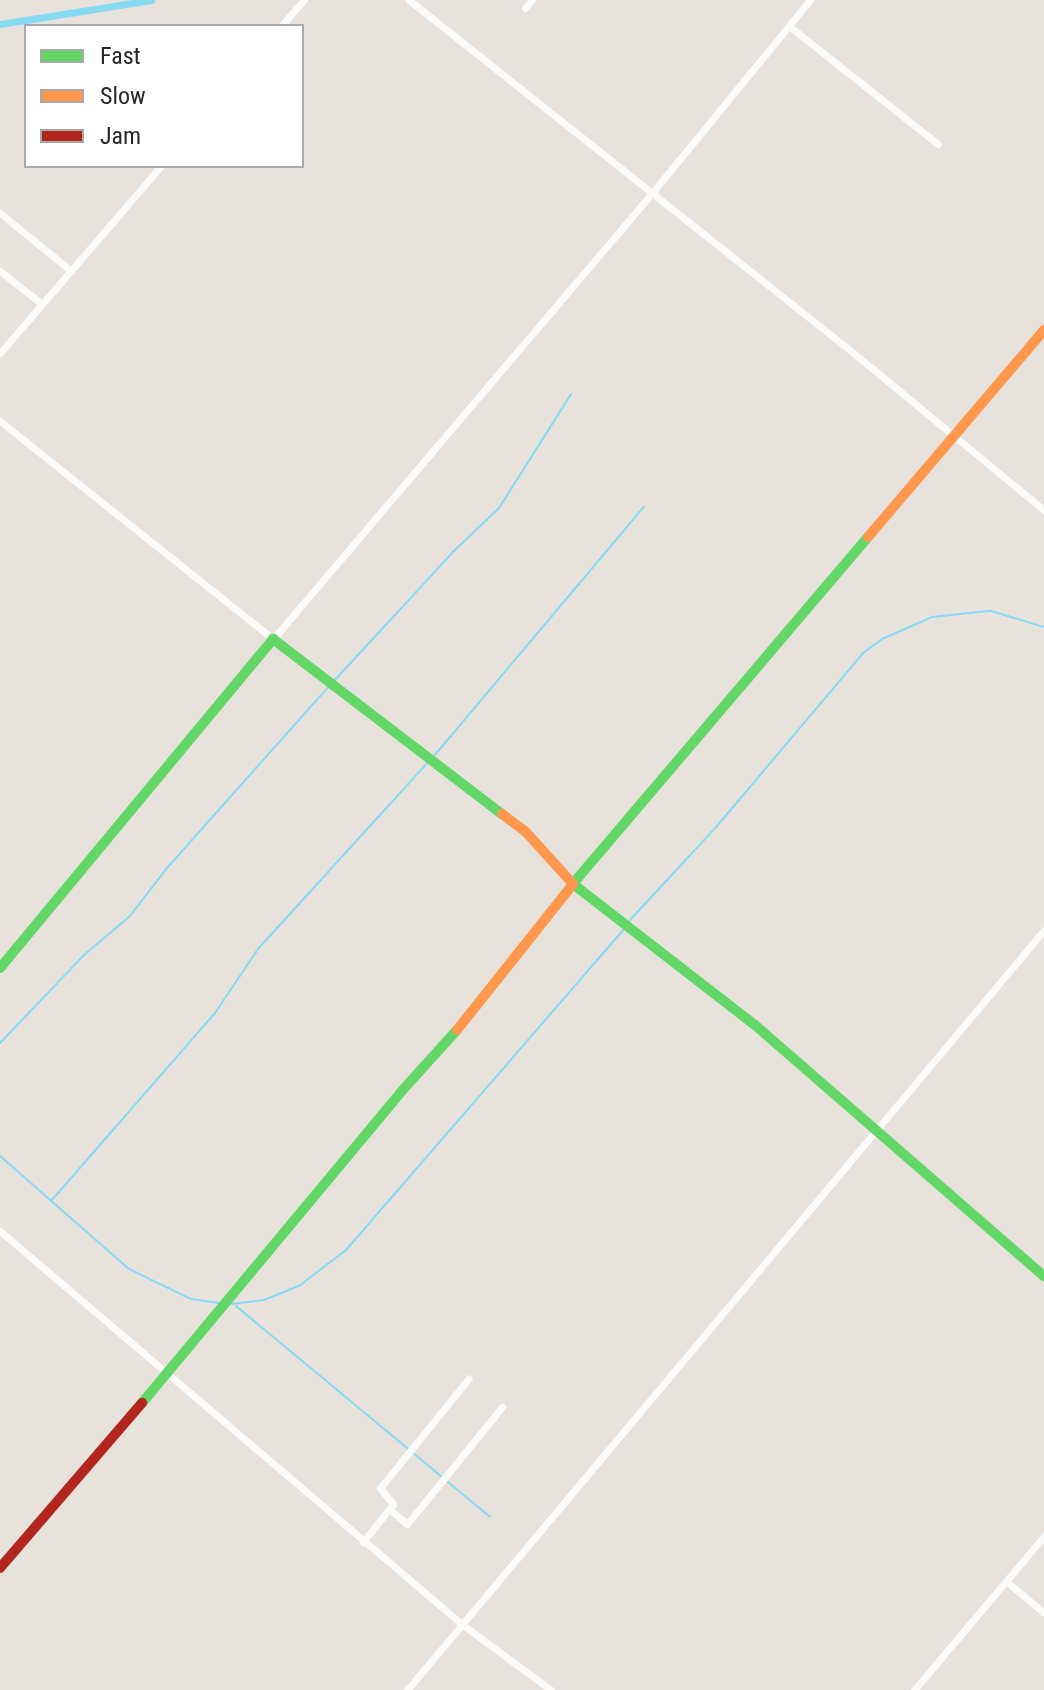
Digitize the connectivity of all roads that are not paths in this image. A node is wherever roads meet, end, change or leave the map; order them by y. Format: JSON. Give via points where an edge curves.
{"nodes":[{"id":1,"x":304,"y":0,"type":"edge"},
{"id":2,"x":409,"y":0,"type":"edge"},
{"id":3,"x":532,"y":0,"type":"edge"},
{"id":4,"x":810,"y":0,"type":"edge"},
{"id":5,"x":525,"y":8,"type":"dead end"},
{"id":6,"x":283,"y":24,"type":"edge"},
{"id":7,"x":789,"y":26,"type":"junction"},
{"id":8,"x":938,"y":144,"type":"dead end"},
{"id":9,"x":159,"y":168,"type":"edge"},
{"id":10,"x":652,"y":193,"type":"junction"},
{"id":11,"x":0,"y":213,"type":"edge"},
{"id":12,"x":0,"y":271,"type":"edge"},
{"id":13,"x":71,"y":271,"type":"junction"},
{"id":14,"x":42,"y":304,"type":"junction"},
{"id":15,"x":1044,"y":330,"type":"edge"},
{"id":16,"x":0,"y":353,"type":"edge"},
{"id":17,"x":0,"y":421,"type":"edge"},
{"id":18,"x":953,"y":434,"type":"junction"},
{"id":19,"x":1044,"y":510,"type":"edge"},
{"id":20,"x":273,"y":639,"type":"junction"},
{"id":21,"x":573,"y":884,"type":"junction"},
{"id":22,"x":1044,"y":930,"type":"edge"},
{"id":23,"x":0,"y":968,"type":"edge"},
{"id":24,"x":877,"y":1128,"type":"junction"},
{"id":25,"x":0,"y":1231,"type":"edge"},
{"id":26,"x":1044,"y":1276,"type":"edge"},
{"id":27,"x":168,"y":1372,"type":"junction"},
{"id":28,"x":469,"y":1378,"type":"dead end"},
{"id":29,"x":502,"y":1407,"type":"dead end"},
{"id":30,"x":389,"y":1509,"type":"junction"},
{"id":31,"x":1044,"y":1536,"type":"edge"},
{"id":32,"x":363,"y":1542,"type":"junction"},
{"id":33,"x":0,"y":1568,"type":"edge"},
{"id":34,"x":1007,"y":1582,"type":"junction"},
{"id":35,"x":1044,"y":1613,"type":"edge"},
{"id":36,"x":463,"y":1625,"type":"junction"},
{"id":37,"x":407,"y":1690,"type":"edge"},
{"id":38,"x":551,"y":1690,"type":"edge"},
{"id":39,"x":914,"y":1690,"type":"edge"}],
"edges":[{"from":1,"to":6,"type":"street"},
{"from":2,"to":10,"type":"street"},
{"from":3,"to":5,"type":"street"},
{"from":4,"to":7,"type":"street"},
{"from":7,"to":8,"type":"street"},
{"from":7,"to":10,"type":"street"},
{"from":9,"to":13,"type":"street"},
{"from":10,"to":18,"type":"street"},
{"from":10,"to":20,"type":"street"},
{"from":11,"to":13,"type":"street"},
{"from":12,"to":14,"type":"street"},
{"from":13,"to":14,"type":"street"},
{"from":14,"to":16,"type":"street"},
{"from":15,"to":18,"type":"street"},
{"from":17,"to":20,"type":"street"},
{"from":18,"to":19,"type":"street"},
{"from":18,"to":21,"type":"street"},
{"from":20,"to":21,"type":"street","via":[[526,832]]},
{"from":20,"to":23,"type":"street"},
{"from":21,"to":24,"type":"street"},
{"from":21,"to":27,"type":"street","via":[[452,1037]]},
{"from":22,"to":24,"type":"street"},
{"from":24,"to":26,"type":"street"},
{"from":24,"to":36,"type":"street"},
{"from":25,"to":27,"type":"street"},
{"from":27,"to":32,"type":"street"},
{"from":27,"to":33,"type":"street"},
{"from":28,"to":30,"type":"street","via":[[380,1488],[393,1504]]},
{"from":29,"to":30,"type":"street","via":[[407,1524]]},
{"from":30,"to":32,"type":"street"},
{"from":31,"to":34,"type":"street"},
{"from":32,"to":36,"type":"street"},
{"from":34,"to":35,"type":"street"},
{"from":34,"to":39,"type":"street"},
{"from":36,"to":37,"type":"street"},
{"from":36,"to":38,"type":"street"}]}
